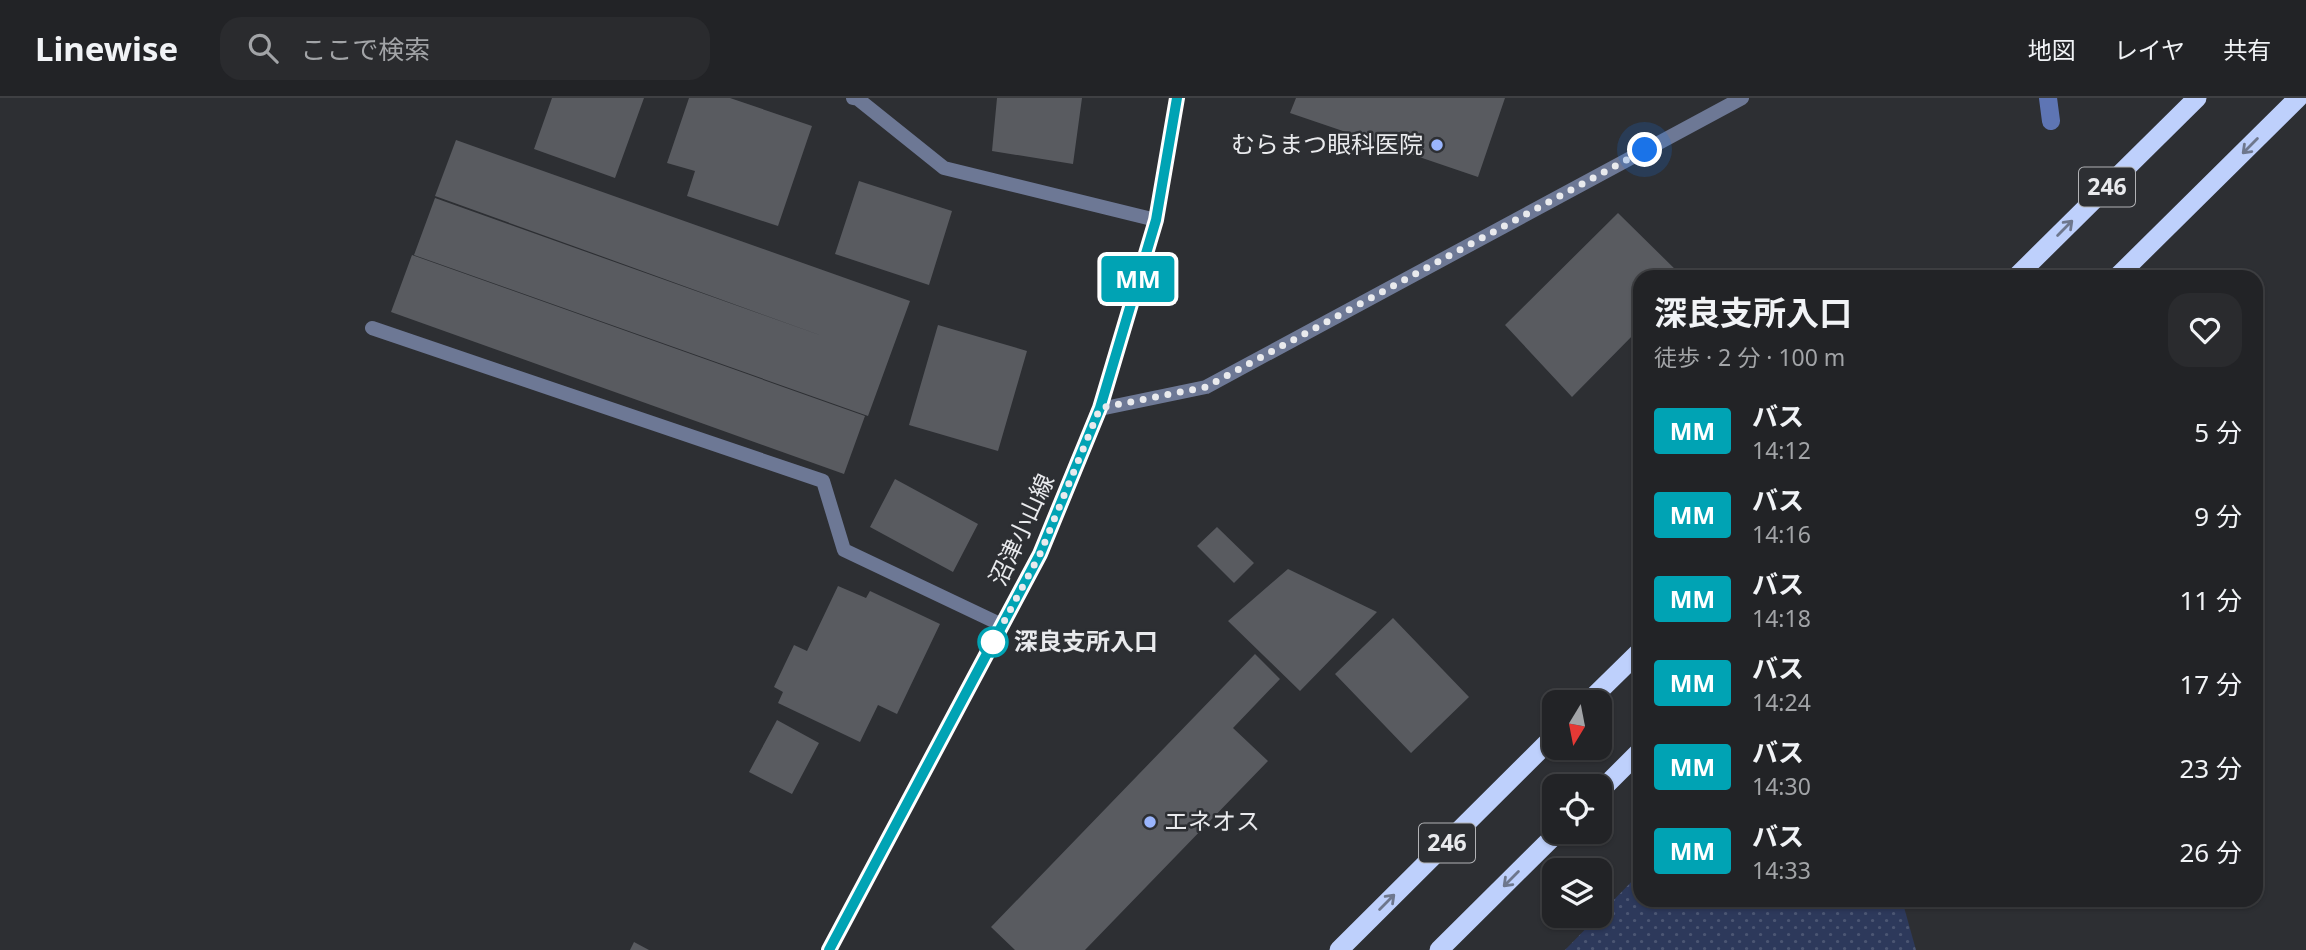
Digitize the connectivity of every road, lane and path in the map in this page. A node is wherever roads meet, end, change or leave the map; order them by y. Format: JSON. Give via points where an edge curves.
{"nodes":[{"id":1,"x":853,"y":98,"type":"edge"},
{"id":2,"x":1177,"y":98,"type":"edge"},
{"id":3,"x":1742,"y":98,"type":"edge"},
{"id":4,"x":2197,"y":98,"type":"edge"},
{"id":5,"x":2298,"y":98,"type":"edge"},
{"id":6,"x":1156,"y":220,"type":"junction"},
{"id":7,"x":2023,"y":270,"type":"edge"},
{"id":8,"x":2124,"y":270,"type":"edge"},
{"id":9,"x":372,"y":328,"type":"dead end"},
{"id":10,"x":1100,"y":408,"type":"junction"},
{"id":11,"x":1002,"y":625,"type":"junction"},
{"id":12,"x":1633,"y":657,"type":"edge"},
{"id":13,"x":1600,"y":690,"type":"edge"},
{"id":14,"x":1542,"y":748,"type":"edge"},
{"id":15,"x":1633,"y":758,"type":"edge"},
{"id":16,"x":1612,"y":779,"type":"edge"},
{"id":17,"x":1546,"y":844,"type":"edge"},
{"id":18,"x":829,"y":950,"type":"edge"},
{"id":19,"x":1339,"y":950,"type":"edge"},
{"id":20,"x":1439,"y":950,"type":"edge"}],
"edges":[{"from":1,"to":6,"type":"street","via":[[944,168]]},
{"from":2,"to":6,"type":"main road","name":"沼津小山線"},
{"from":3,"to":10,"type":"street","via":[[1206,387]]},
{"from":7,"to":4,"type":"highway","number":"246","one_way":true},
{"from":5,"to":8,"type":"highway","one_way":true},
{"from":6,"to":10,"type":"main road","name":"沼津小山線"},
{"from":9,"to":11,"type":"street","via":[[823,481],[844,550]]},
{"from":10,"to":11,"type":"main road","name":"沼津小山線","via":[[1040,554]]},
{"from":11,"to":18,"type":"main road","name":"沼津小山線"},
{"from":12,"to":13,"type":"highway"},
{"from":19,"to":14,"type":"highway","number":"246","one_way":true},
{"from":15,"to":16,"type":"highway"},
{"from":17,"to":20,"type":"highway","one_way":true}]}
